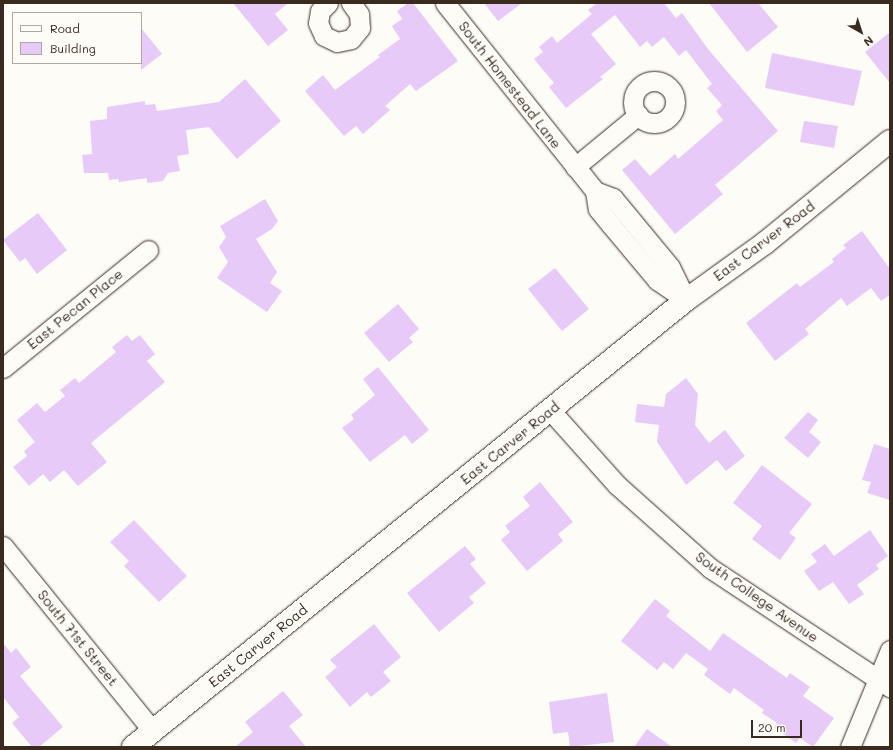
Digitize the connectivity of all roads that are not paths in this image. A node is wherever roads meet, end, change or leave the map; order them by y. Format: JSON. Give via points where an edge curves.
{"nodes":[{"id":1,"x":328,"y":3,"type":"edge"},
{"id":2,"x":445,"y":3,"type":"edge"},
{"id":3,"x":356,"y":4,"type":"edge"},
{"id":4,"x":638,"y":115,"type":"dead end"},
{"id":5,"x":890,"y":142,"type":"edge"},
{"id":6,"x":575,"y":167,"type":"junction"},
{"id":7,"x":148,"y":250,"type":"dead end"},
{"id":8,"x":686,"y":300,"type":"junction"},
{"id":9,"x":3,"y":368,"type":"edge"},
{"id":10,"x":550,"y":410,"type":"junction"},
{"id":11,"x":3,"y":546,"type":"edge"},
{"id":12,"x":890,"y":650,"type":"edge"},
{"id":13,"x":884,"y":683,"type":"edge"},
{"id":14,"x":153,"y":731,"type":"junction"},
{"id":15,"x":133,"y":747,"type":"edge"},
{"id":16,"x":850,"y":747,"type":"edge"}],
"edges":[{"from":1,"to":3,"type":"street","via":[[320,11],[318,23],[324,36],[337,42],[344,42],[356,34],[361,21]]},
{"from":2,"to":6,"type":"street","name":"South Homestead Lane"},
{"from":4,"to":6,"type":"street"},
{"from":5,"to":8,"type":"street","name":"East Carver Road","via":[[766,243]]},
{"from":6,"to":8,"type":"street","name":"South Homestead Lane","via":[[595,191],[613,198],[665,261]]},
{"from":7,"to":9,"type":"street","name":"East Pecan Place"},
{"from":8,"to":10,"type":"street","name":"East Carver Road"},
{"from":10,"to":13,"type":"street","name":"South College Avenue","via":[[617,485],[710,568]]},
{"from":10,"to":14,"type":"street","name":"East Carver Road"},
{"from":11,"to":14,"type":"street","name":"South 71st Street"},
{"from":12,"to":13,"type":"street"},
{"from":13,"to":16,"type":"street"},
{"from":14,"to":15,"type":"street","name":"East Carver Road"}]}
